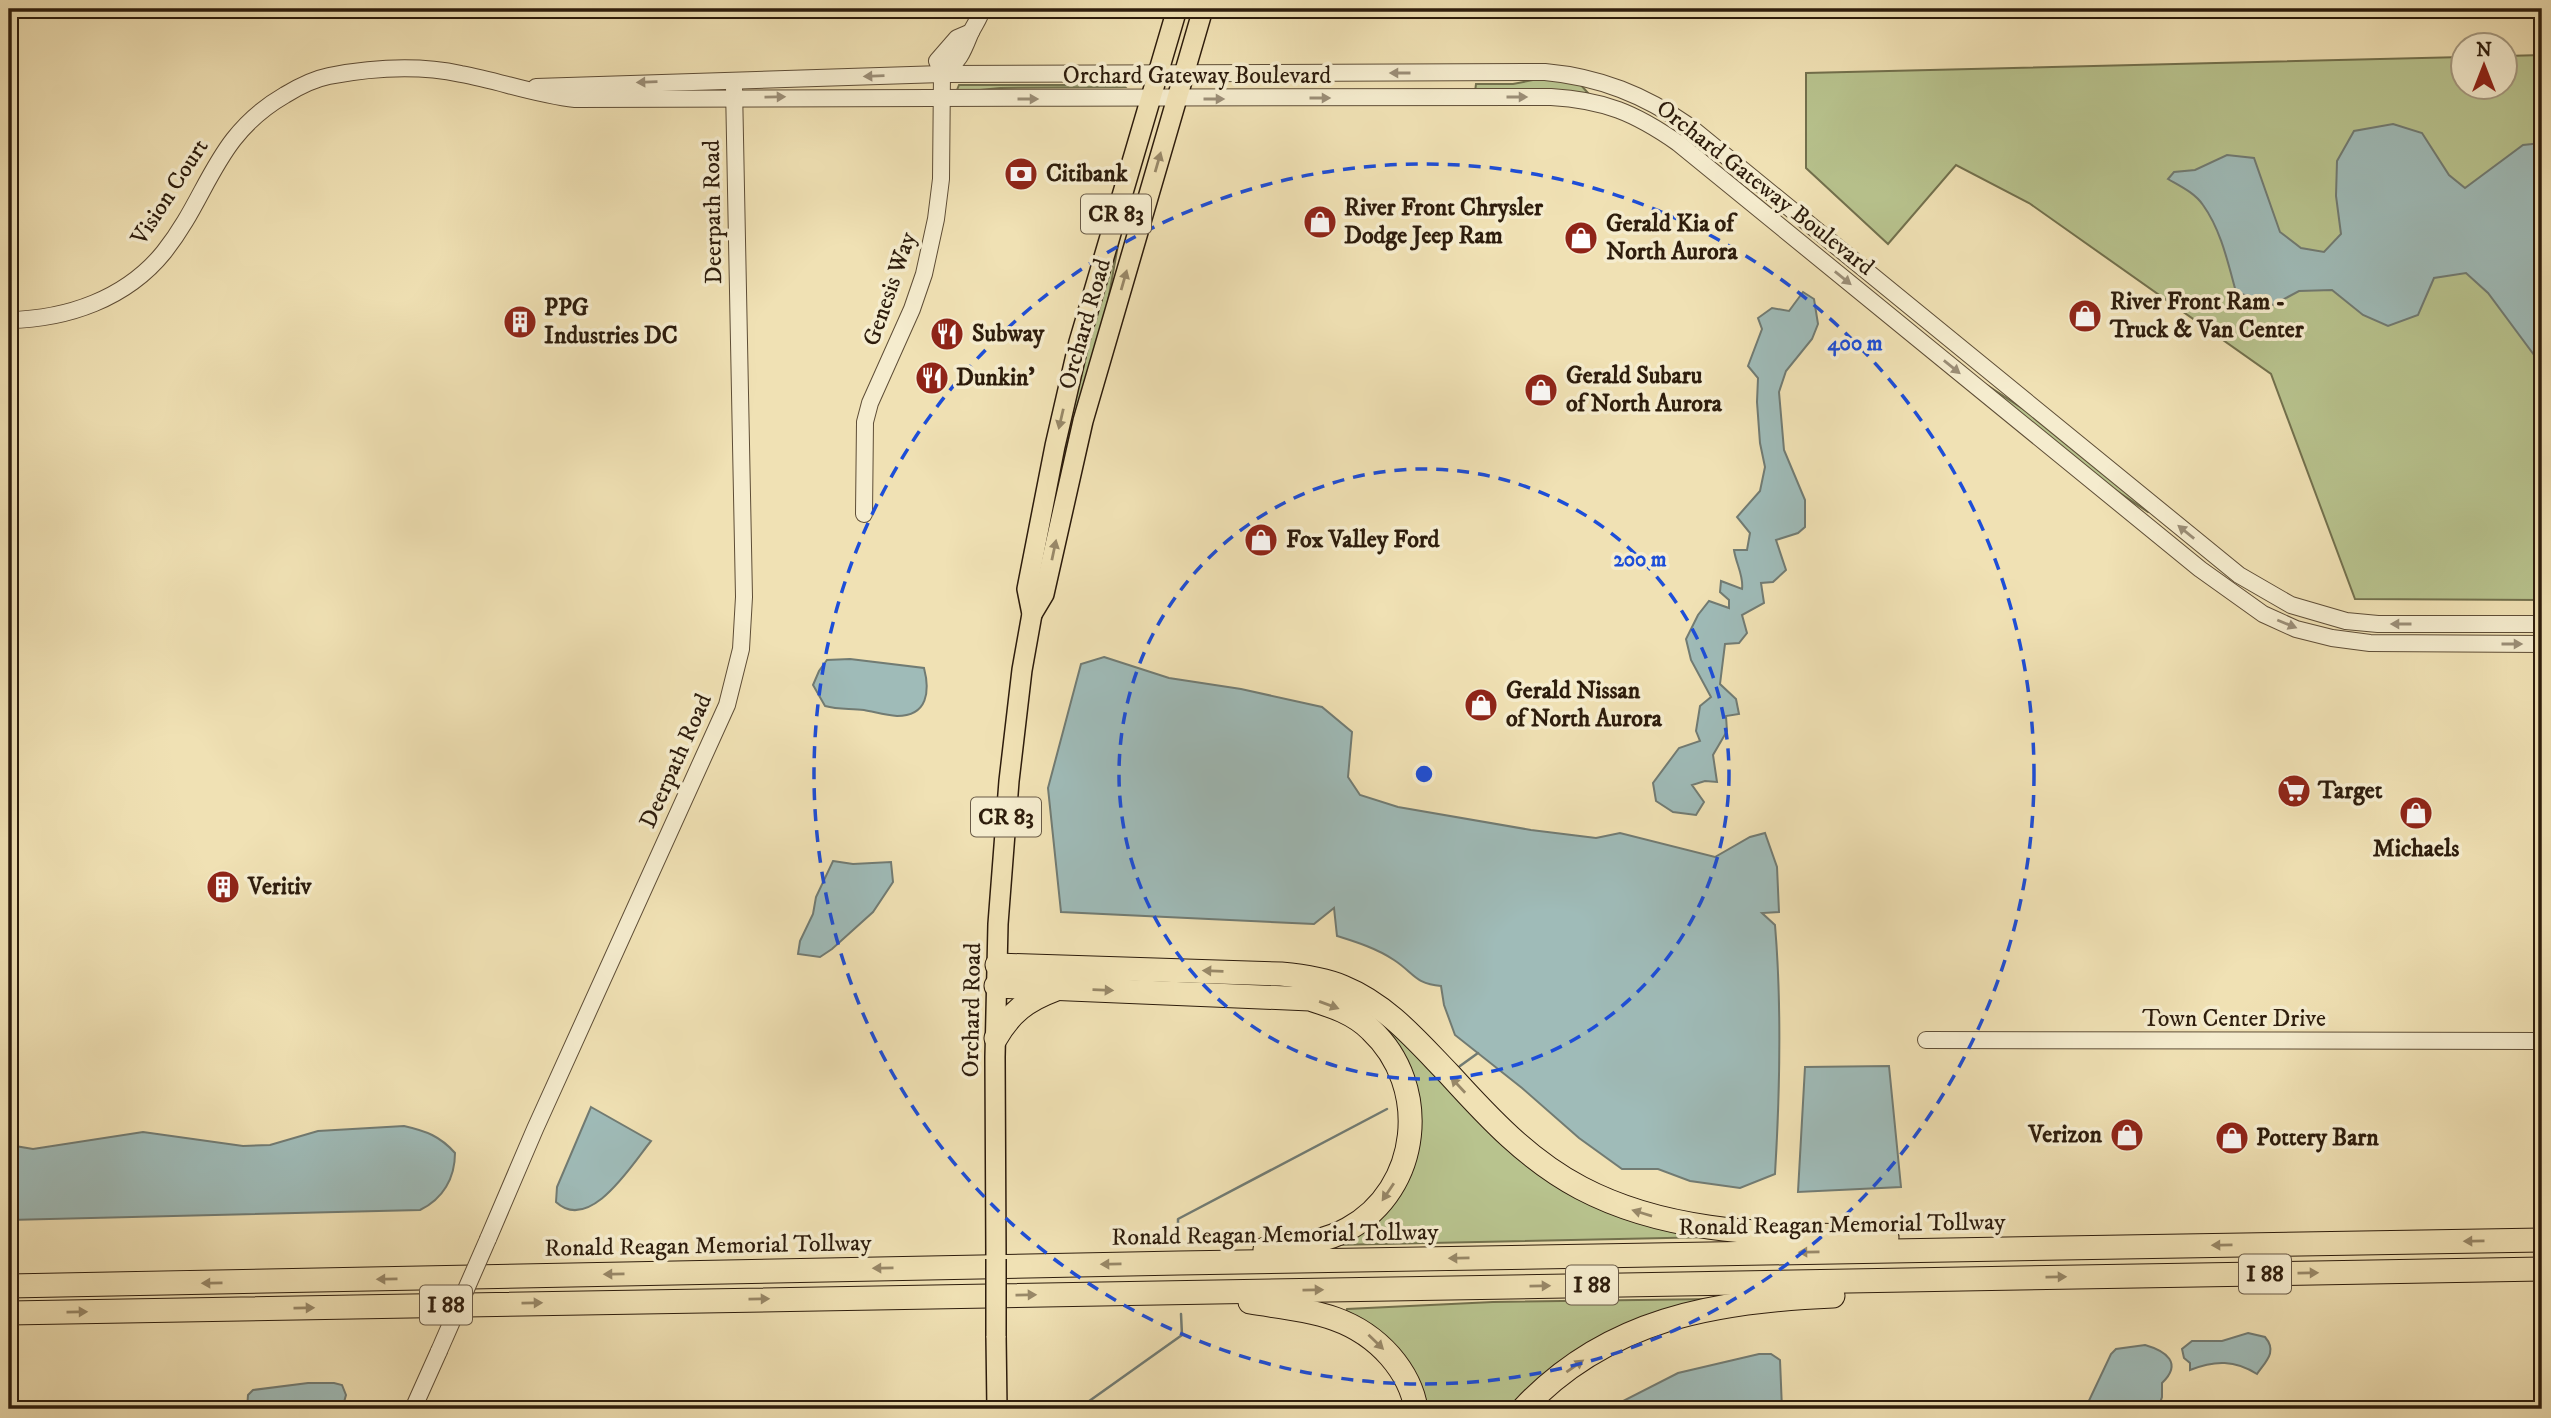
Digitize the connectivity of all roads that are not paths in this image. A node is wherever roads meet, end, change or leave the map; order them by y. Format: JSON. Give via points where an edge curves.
{"nodes":[{"id":1,"x":982,"y":9,"type":"edge"},
{"id":2,"x":1177,"y":9,"type":"edge"},
{"id":3,"x":1203,"y":9,"type":"edge"},
{"id":4,"x":361,"y":71,"type":"joint"},
{"id":5,"x":1184,"y":73,"type":"junction"},
{"id":6,"x":942,"y":74,"type":"junction"},
{"id":7,"x":1158,"y":74,"type":"junction"},
{"id":8,"x":734,"y":80,"type":"junction"},
{"id":9,"x":512,"y":86,"type":"junction"},
{"id":10,"x":734,"y":98,"type":"junction"},
{"id":11,"x":941,"y":99,"type":"junction"},
{"id":12,"x":1150,"y":99,"type":"junction"},
{"id":13,"x":1177,"y":99,"type":"junction"},
{"id":14,"x":9,"y":320,"type":"edge"},
{"id":15,"x":864,"y":514,"type":"dead end"},
{"id":16,"x":1032,"y":614,"type":"junction"},
{"id":17,"x":2542,"y":624,"type":"edge"},
{"id":18,"x":2542,"y":644,"type":"edge"},
{"id":19,"x":997,"y":975,"type":"junction"},
{"id":20,"x":1059,"y":988,"type":"junction"},
{"id":21,"x":996,"y":1038,"type":"junction"},
{"id":22,"x":1926,"y":1040,"type":"dead end"},
{"id":23,"x":2542,"y":1041,"type":"edge"},
{"id":24,"x":2542,"y":1240,"type":"edge"},
{"id":25,"x":1951,"y":1250,"type":"junction"},
{"id":26,"x":1179,"y":1262,"type":"junction"},
{"id":27,"x":2542,"y":1269,"type":"edge"},
{"id":28,"x":1988,"y":1278,"type":"junction"},
{"id":29,"x":9,"y":1286,"type":"edge"},
{"id":30,"x":1195,"y":1292,"type":"junction"},
{"id":31,"x":9,"y":1313,"type":"edge"},
{"id":32,"x":413,"y":1409,"type":"edge"},
{"id":33,"x":997,"y":1409,"type":"edge"},
{"id":34,"x":1416,"y":1409,"type":"edge"},
{"id":35,"x":1522,"y":1409,"type":"edge"}],
"edges":[{"from":1,"to":6,"type":"street","via":[[957,63]]},
{"from":2,"to":7,"type":"main road","name":"Orchard Road","number":"CR 83"},
{"from":3,"to":5,"type":"main road","name":"Orchard Road","number":"CR 83"},
{"from":4,"to":9,"type":"street","name":"Orchard Gateway Boulevard","via":[[420,69]]},
{"from":4,"to":14,"type":"street","name":"Vision Court","via":[[326,76],[265,107],[232,140],[163,252],[135,280],[102,301],[66,314]]},
{"from":5,"to":7,"type":"street","name":"Orchard Gateway Boulevard"},
{"from":5,"to":13,"type":"main road","name":"Orchard Road","number":"CR 83"},
{"from":17,"to":5,"type":"street","name":"Orchard Gateway Boulevard","one_way":true,"via":[[2362,623],[2311,613],[2272,596],[2239,575],[1689,126],[1640,95],[1597,80],[1545,72]]},
{"from":6,"to":7,"type":"street","name":"Orchard Gateway Boulevard"},
{"from":6,"to":8,"type":"street","name":"Orchard Gateway Boulevard","one_way":true},
{"from":6,"to":11,"type":"street","name":"Genesis Way"},
{"from":7,"to":12,"type":"main road","name":"Orchard Road","number":"CR 83"},
{"from":8,"to":9,"type":"street","name":"Orchard Gateway Boulevard","one_way":true},
{"from":8,"to":10,"type":"street","name":"Deerpath Road"},
{"from":9,"to":10,"type":"street","name":"Orchard Gateway Boulevard","via":[[575,99]]},
{"from":10,"to":11,"type":"street","name":"Orchard Gateway Boulevard","one_way":true},
{"from":10,"to":32,"type":"street","name":"Deerpath Road","bridge":true,"via":[[744,597],[741,649],[727,705]]},
{"from":11,"to":12,"type":"street","name":"Orchard Gateway Boulevard","one_way":true},
{"from":11,"to":15,"type":"street","name":"Genesis Way","via":[[936,219],[912,309],[865,422]]},
{"from":12,"to":13,"type":"street","name":"Orchard Gateway Boulevard"},
{"from":12,"to":16,"type":"main road","name":"Orchard Road","number":"CR 83","one_way":true,"via":[[1067,394],[1027,589]]},
{"from":16,"to":13,"type":"main road","name":"Orchard Road","number":"CR 83","one_way":true,"via":[[1044,594],[1083,421]]},
{"from":13,"to":18,"type":"street","name":"Orchard Gateway Boulevard","one_way":true,"via":[[1551,97],[1620,109],[1678,143],[2200,569],[2263,614],[2305,631],[2350,641]]},
{"from":16,"to":19,"type":"main road","name":"Orchard Road","number":"CR 83","via":[[1009,782]]},
{"from":19,"to":20,"type":"highway"},
{"from":19,"to":21,"type":"main road","name":"Orchard Road","number":"CR 83"},
{"from":25,"to":19,"type":"highway","one_way":true,"via":[[1917,1238],[1698,1227],[1609,1201],[1524,1151],[1413,1036],[1380,1007],[1343,987],[1281,974],[1231,972]]},
{"from":20,"to":21,"type":"highway","via":[[1027,1002],[1003,1024]]},
{"from":20,"to":26,"type":"highway","one_way":true,"via":[[1310,999],[1357,1018],[1390,1052],[1402,1075],[1412,1125],[1406,1156],[1391,1190],[1365,1217],[1325,1238]]},
{"from":21,"to":33,"type":"main road","name":"Orchard Road","number":"CR 83","bridge":true},
{"from":22,"to":23,"type":"street","name":"Town Center Drive"},
{"from":24,"to":25,"type":"highway","name":"Ronald Reagan Memorial Tollway","number":"I 88","one_way":true},
{"from":25,"to":26,"type":"highway","name":"Ronald Reagan Memorial Tollway","number":"I 88","one_way":true},
{"from":26,"to":29,"type":"highway","name":"Ronald Reagan Memorial Tollway","number":"I 88","one_way":true},
{"from":28,"to":27,"type":"highway","number":"I 88","one_way":true},
{"from":30,"to":28,"type":"highway","number":"I 88","one_way":true},
{"from":35,"to":28,"type":"highway","one_way":true,"via":[[1601,1349],[1691,1312],[1770,1299],[1919,1293]]},
{"from":31,"to":30,"type":"highway","number":"I 88","one_way":true},
{"from":30,"to":34,"type":"highway","one_way":true,"via":[[1318,1313],[1357,1327],[1380,1345],[1402,1373]]}]}
